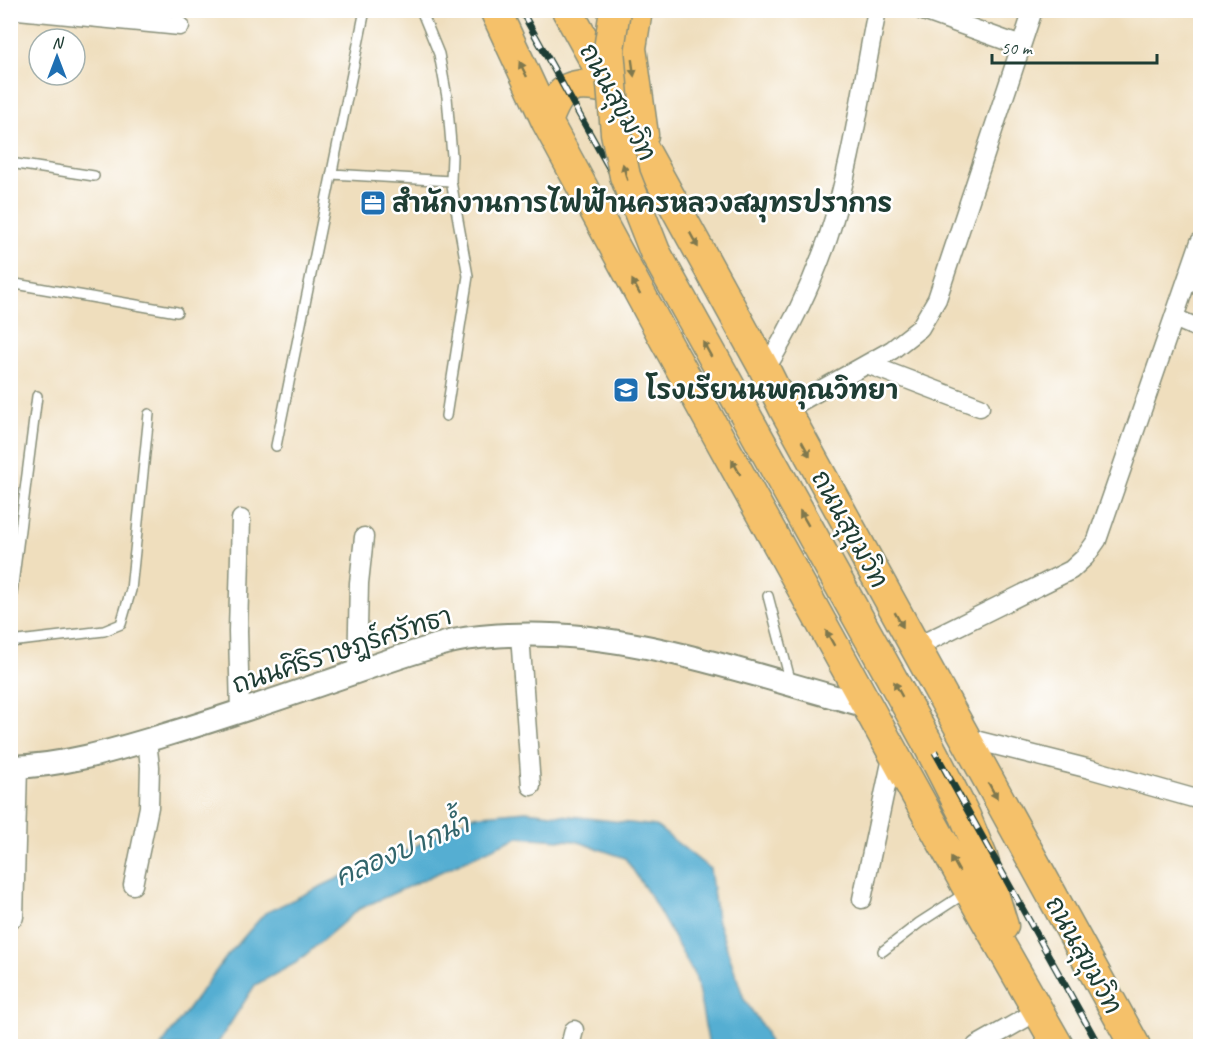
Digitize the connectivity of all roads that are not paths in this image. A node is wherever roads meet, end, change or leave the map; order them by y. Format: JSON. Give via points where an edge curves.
{"nodes":[{"id":1,"x":18,"y":10,"type":"edge"},
{"id":2,"x":365,"y":10,"type":"edge"},
{"id":3,"x":422,"y":10,"type":"edge"},
{"id":4,"x":495,"y":10,"type":"edge"},
{"id":5,"x":567,"y":10,"type":"edge"},
{"id":6,"x":615,"y":10,"type":"edge"},
{"id":7,"x":637,"y":10,"type":"edge"},
{"id":8,"x":785,"y":10,"type":"edge"},
{"id":9,"x":877,"y":10,"type":"edge"},
{"id":10,"x":921,"y":10,"type":"edge"},
{"id":11,"x":1033,"y":10,"type":"edge"},
{"id":12,"x":804,"y":12,"type":"edge"},
{"id":13,"x":180,"y":26,"type":"dead end"},
{"id":14,"x":1021,"y":46,"type":"junction"},
{"id":15,"x":610,"y":89,"type":"junction"},
{"id":16,"x":547,"y":122,"type":"junction"},
{"id":17,"x":645,"y":152,"type":"junction"},
{"id":18,"x":10,"y":164,"type":"edge"},
{"id":19,"x":332,"y":174,"type":"junction"},
{"id":20,"x":94,"y":176,"type":"dead end"},
{"id":21,"x":451,"y":181,"type":"junction"},
{"id":22,"x":1200,"y":242,"type":"edge"},
{"id":23,"x":10,"y":283,"type":"edge"},
{"id":24,"x":1193,"y":286,"type":"edge"},
{"id":25,"x":177,"y":312,"type":"dead end"},
{"id":26,"x":1174,"y":318,"type":"junction"},
{"id":27,"x":1200,"y":330,"type":"edge"},
{"id":28,"x":867,"y":364,"type":"junction"},
{"id":29,"x":765,"y":370,"type":"junction"},
{"id":30,"x":37,"y":396,"type":"dead end"},
{"id":31,"x":981,"y":407,"type":"dead end"},
{"id":32,"x":785,"y":410,"type":"junction"},
{"id":33,"x":149,"y":414,"type":"dead end"},
{"id":34,"x":446,"y":416,"type":"dead end"},
{"id":35,"x":276,"y":446,"type":"dead end"},
{"id":36,"x":241,"y":519,"type":"dead end"},
{"id":37,"x":364,"y":537,"type":"dead end"},
{"id":38,"x":768,"y":596,"type":"dead end"},
{"id":39,"x":10,"y":608,"type":"edge"},
{"id":40,"x":520,"y":635,"type":"junction"},
{"id":41,"x":10,"y":642,"type":"edge"},
{"id":42,"x":914,"y":648,"type":"junction"},
{"id":43,"x":357,"y":672,"type":"junction"},
{"id":44,"x":792,"y":687,"type":"junction"},
{"id":45,"x":868,"y":706,"type":"junction"},
{"id":46,"x":240,"y":713,"type":"junction"},
{"id":47,"x":963,"y":737,"type":"junction"},
{"id":48,"x":147,"y":741,"type":"junction"},
{"id":49,"x":893,"y":753,"type":"junction"},
{"id":50,"x":14,"y":767,"type":"edge"},
{"id":51,"x":531,"y":786,"type":"dead end"},
{"id":52,"x":1200,"y":800,"type":"edge"},
{"id":53,"x":133,"y":885,"type":"dead end"},
{"id":54,"x":969,"y":890,"type":"junction"},
{"id":55,"x":862,"y":899,"type":"dead end"},
{"id":56,"x":14,"y":917,"type":"dead end"},
{"id":57,"x":883,"y":951,"type":"dead end"},
{"id":58,"x":1014,"y":970,"type":"junction"},
{"id":59,"x":1038,"y":1011,"type":"junction"},
{"id":60,"x":1058,"y":1046,"type":"edge"},
{"id":61,"x":976,"y":1047,"type":"edge"},
{"id":62,"x":1135,"y":1047,"type":"edge"}],
"edges":[{"from":1,"to":13,"type":"street"},
{"from":2,"to":19,"type":"lane"},
{"from":3,"to":21,"type":"lane","via":[[439,54],[445,86]]},
{"from":16,"to":4,"type":"highway","one_way":true},
{"from":5,"to":15,"type":"highway","name":"ถนนสุขุมวิท"},
{"from":58,"to":6,"type":"highway","one_way":true,"bridge":true,"via":[[982,857],[965,816],[927,740],[655,252],[625,176],[616,133],[609,49]]},
{"from":7,"to":17,"type":"highway","one_way":true,"via":[[631,48]]},
{"from":8,"to":12,"type":"lane"},
{"from":9,"to":29,"type":"street","via":[[828,237],[810,286]]},
{"from":10,"to":14,"type":"street"},
{"from":11,"to":14,"type":"street"},
{"from":14,"to":28,"type":"street","via":[[937,299],[920,328]]},
{"from":15,"to":16,"type":"highway","via":[[591,84],[569,87],[555,101]]},
{"from":15,"to":17,"type":"highway","name":"ถนนสุขุมวิท"},
{"from":45,"to":16,"type":"highway","one_way":true},
{"from":17,"to":29,"type":"highway","name":"ถนนสุขุมวิท","one_way":true},
{"from":18,"to":20,"type":"lane"},
{"from":19,"to":21,"type":"lane"},
{"from":19,"to":35,"type":"lane"},
{"from":21,"to":34,"type":"lane","via":[[468,276]]},
{"from":22,"to":24,"type":"street"},
{"from":23,"to":25,"type":"lane"},
{"from":24,"to":26,"type":"street"},
{"from":26,"to":27,"type":"street"},
{"from":26,"to":42,"type":"street","via":[[1097,540],[1085,557],[1071,570]]},
{"from":28,"to":31,"type":"street"},
{"from":28,"to":32,"type":"street"},
{"from":29,"to":32,"type":"highway","name":"ถนนสุขุมวิท"},
{"from":30,"to":39,"type":"lane"},
{"from":32,"to":42,"type":"highway","name":"ถนนสุขุมวิท","one_way":true},
{"from":33,"to":41,"type":"lane","via":[[131,590],[121,624],[104,632]]},
{"from":36,"to":46,"type":"street"},
{"from":37,"to":43,"type":"street","via":[[358,583]]},
{"from":38,"to":44,"type":"lane"},
{"from":40,"to":43,"type":"street","name":"ถนนศิริราษฎร์ศรัทธา","via":[[451,642]]},
{"from":40,"to":44,"type":"street","name":"ถนนศิริราษฎร์ศรัทธา","via":[[588,637],[639,646]]},
{"from":40,"to":51,"type":"street"},
{"from":42,"to":47,"type":"highway","name":"ถนนสุขุมวิท"},
{"from":43,"to":46,"type":"street","name":"ถนนศิริราษฎร์ศรัทธา"},
{"from":44,"to":45,"type":"street","name":"ถนนศิริราษฎร์ศรัทธา"},
{"from":45,"to":49,"type":"highway"},
{"from":46,"to":48,"type":"street","name":"ถนนศิริราษฎร์ศรัทธา"},
{"from":47,"to":52,"type":"street"},
{"from":47,"to":62,"type":"highway","name":"ถนนสุขุมวิท","one_way":true},
{"from":48,"to":50,"type":"street","name":"ถนนศิริราษฎร์ศรัทธา","via":[[110,752]]},
{"from":48,"to":53,"type":"street","via":[[149,807]]},
{"from":54,"to":49,"type":"highway","one_way":true},
{"from":49,"to":55,"type":"street"},
{"from":50,"to":56,"type":"street"},
{"from":54,"to":57,"type":"lane"},
{"from":54,"to":58,"type":"highway"},
{"from":58,"to":59,"type":"highway"},
{"from":59,"to":60,"type":"highway"},
{"from":59,"to":61,"type":"street"}]}
